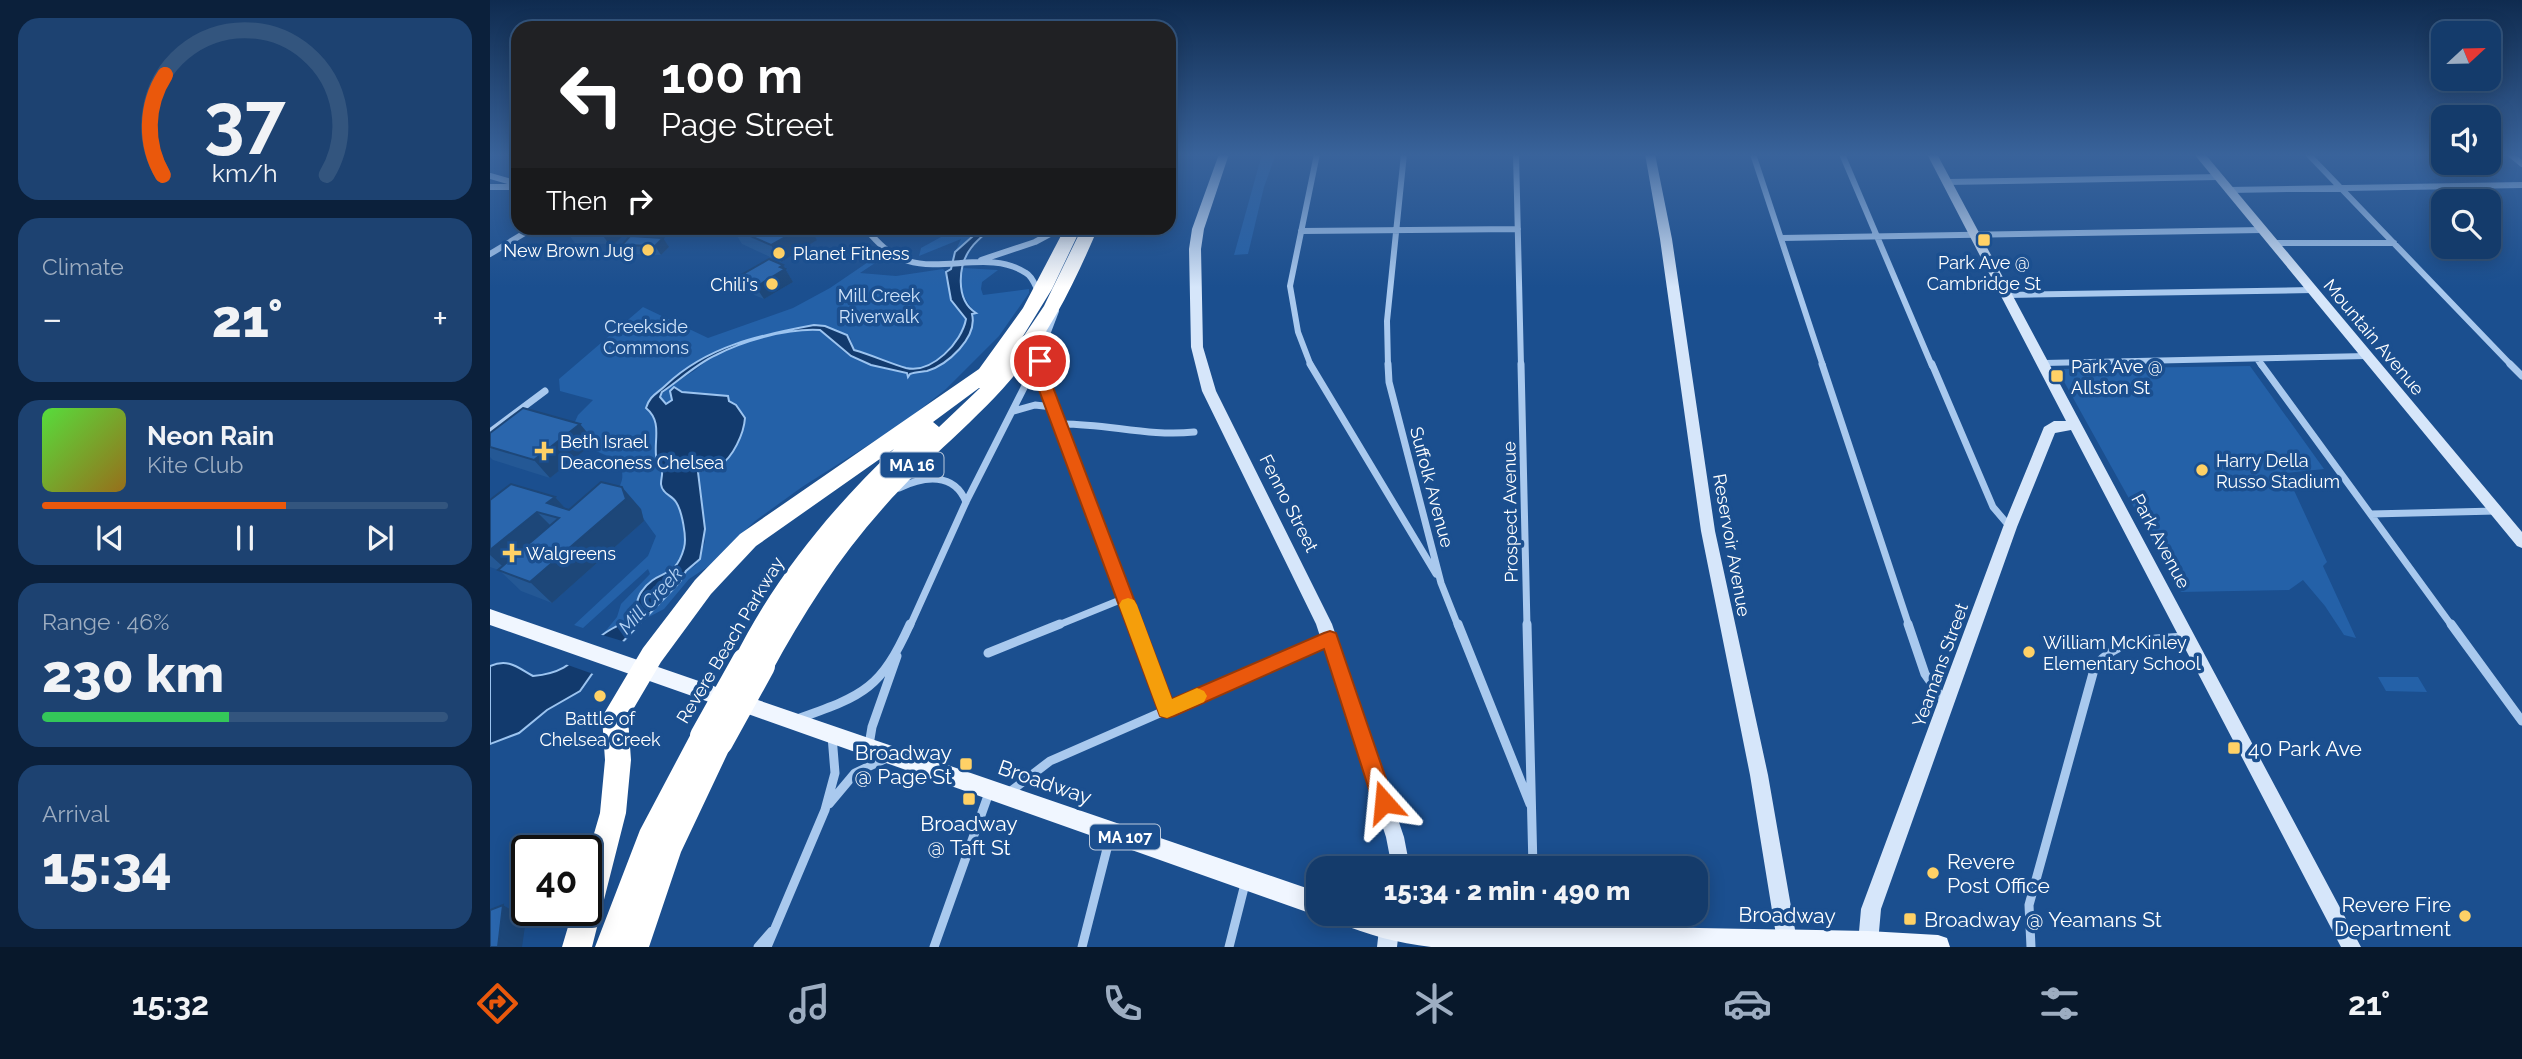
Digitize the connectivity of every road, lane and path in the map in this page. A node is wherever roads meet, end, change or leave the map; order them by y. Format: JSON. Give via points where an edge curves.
{"nodes":[{"id":1,"x":1209,"y":198,"type":"edge"},
{"id":2,"x":1308,"y":198,"type":"edge"},
{"id":3,"x":1400,"y":198,"type":"edge"},
{"id":4,"x":1517,"y":198,"type":"edge"},
{"id":5,"x":1658,"y":198,"type":"edge"},
{"id":6,"x":1768,"y":198,"type":"edge"},
{"id":7,"x":1861,"y":198,"type":"edge"},
{"id":8,"x":1956,"y":198,"type":"edge"},
{"id":9,"x":2235,"y":198,"type":"edge"},
{"id":10,"x":2351,"y":198,"type":"edge"},
{"id":11,"x":1518,"y":229,"type":"junction"},
{"id":12,"x":1397,"y":230,"type":"junction"},
{"id":13,"x":2262,"y":230,"type":"junction"},
{"id":14,"x":1301,"y":231,"type":"junction"},
{"id":15,"x":521,"y":235,"type":"edge"},
{"id":16,"x":872,"y":235,"type":"edge"},
{"id":17,"x":1049,"y":235,"type":"edge"},
{"id":18,"x":1070,"y":235,"type":"edge"},
{"id":19,"x":1087,"y":235,"type":"edge"},
{"id":20,"x":1976,"y":235,"type":"junction"},
{"id":21,"x":1877,"y":237,"type":"junction"},
{"id":22,"x":1781,"y":238,"type":"junction"},
{"id":23,"x":2273,"y":243,"type":"junction"},
{"id":24,"x":2394,"y":243,"type":"junction"},
{"id":25,"x":490,"y":254,"type":"edge"},
{"id":26,"x":969,"y":262,"type":"junction"},
{"id":27,"x":1070,"y":271,"type":"junction"},
{"id":28,"x":2312,"y":290,"type":"junction"},
{"id":29,"x":2008,"y":295,"type":"junction"},
{"id":30,"x":1036,"y":305,"type":"junction"},
{"id":31,"x":1040,"y":356,"type":"junction"},
{"id":32,"x":2367,"y":356,"type":"junction"},
{"id":33,"x":2257,"y":359,"type":"junction"},
{"id":34,"x":2044,"y":363,"type":"junction"},
{"id":35,"x":986,"y":373,"type":"junction"},
{"id":36,"x":2522,"y":376,"type":"edge"},
{"id":37,"x":545,"y":391,"type":"dead end"},
{"id":38,"x":1053,"y":407,"type":"junction"},
{"id":39,"x":1013,"y":411,"type":"junction"},
{"id":40,"x":1059,"y":424,"type":"junction"},
{"id":41,"x":2076,"y":425,"type":"junction"},
{"id":42,"x":490,"y":432,"type":"edge"},
{"id":43,"x":1194,"y":432,"type":"dead end"},
{"id":44,"x":965,"y":502,"type":"junction"},
{"id":45,"x":2497,"y":511,"type":"junction"},
{"id":46,"x":865,"y":514,"type":"junction"},
{"id":47,"x":2371,"y":514,"type":"junction"},
{"id":48,"x":2010,"y":527,"type":"junction"},
{"id":49,"x":2522,"y":542,"type":"edge"},
{"id":50,"x":1441,"y":583,"type":"junction"},
{"id":51,"x":1125,"y":598,"type":"junction"},
{"id":52,"x":490,"y":617,"type":"edge"},
{"id":53,"x":2188,"y":637,"type":"junction"},
{"id":54,"x":1330,"y":639,"type":"junction"},
{"id":55,"x":899,"y":649,"type":"junction"},
{"id":56,"x":988,"y":653,"type":"dead end"},
{"id":57,"x":753,"y":663,"type":"junction"},
{"id":58,"x":643,"y":669,"type":"junction"},
{"id":59,"x":712,"y":694,"type":"dead end"},
{"id":60,"x":1946,"y":704,"type":"junction"},
{"id":61,"x":755,"y":708,"type":"dead end"},
{"id":62,"x":1167,"y":710,"type":"junction"},
{"id":63,"x":789,"y":720,"type":"junction"},
{"id":64,"x":2522,"y":721,"type":"edge"},
{"id":65,"x":832,"y":735,"type":"junction"},
{"id":66,"x":712,"y":739,"type":"junction"},
{"id":67,"x":869,"y":748,"type":"junction"},
{"id":68,"x":893,"y":757,"type":"junction"},
{"id":69,"x":997,"y":793,"type":"junction"},
{"id":70,"x":825,"y":810,"type":"junction"},
{"id":71,"x":1533,"y":811,"type":"junction"},
{"id":72,"x":1111,"y":832,"type":"junction"},
{"id":73,"x":1399,"y":856,"type":"edge"},
{"id":74,"x":1533,"y":856,"type":"edge"},
{"id":75,"x":1247,"y":880,"type":"junction"},
{"id":76,"x":1306,"y":900,"type":"edge"},
{"id":77,"x":777,"y":925,"type":"junction"},
{"id":78,"x":1390,"y":930,"type":"edge"},
{"id":79,"x":1544,"y":933,"type":"edge"},
{"id":80,"x":638,"y":939,"type":"edge"},
{"id":81,"x":1787,"y":941,"type":"junction"},
{"id":82,"x":1868,"y":943,"type":"junction"},
{"id":83,"x":1720,"y":944,"type":"edge"},
{"id":84,"x":576,"y":947,"type":"edge"},
{"id":85,"x":610,"y":947,"type":"edge"},
{"id":86,"x":758,"y":947,"type":"edge"},
{"id":87,"x":767,"y":947,"type":"edge"},
{"id":88,"x":934,"y":947,"type":"edge"},
{"id":89,"x":1082,"y":947,"type":"edge"},
{"id":90,"x":1229,"y":947,"type":"edge"},
{"id":91,"x":1938,"y":947,"type":"edge"},
{"id":92,"x":2031,"y":947,"type":"edge"},
{"id":93,"x":2351,"y":947,"type":"edge"}],
"edges":[{"from":1,"to":54,"type":"street","name":"Fenno Street","via":[[1195,240],[1199,361],[1209,391],[1311,592]]},
{"from":2,"to":14,"type":"street"},
{"from":3,"to":12,"type":"street","name":"Suffolk Avenue"},
{"from":4,"to":11,"type":"street","name":"Prospect Avenue"},
{"from":5,"to":81,"type":"street","name":"Reservoir Avenue","via":[[1708,531],[1759,775]]},
{"from":6,"to":22,"type":"street"},
{"from":7,"to":21,"type":"street"},
{"from":8,"to":20,"type":"street","name":"Park Avenue"},
{"from":9,"to":13,"type":"street","name":"Mountain Avenue"},
{"from":10,"to":24,"type":"street"},
{"from":11,"to":12,"type":"street"},
{"from":11,"to":71,"type":"street","name":"Prospect Avenue"},
{"from":12,"to":14,"type":"street"},
{"from":12,"to":50,"type":"street","name":"Suffolk Avenue","via":[[1387,321],[1389,382]]},
{"from":13,"to":20,"type":"street"},
{"from":13,"to":23,"type":"street","name":"Mountain Avenue"},
{"from":14,"to":50,"type":"street","via":[[1290,286],[1297,335],[1323,388]]},
{"from":15,"to":25,"type":"street"},
{"from":16,"to":26,"type":"street","via":[[893,255],[917,262]]},
{"from":17,"to":26,"type":"street","via":[[1010,252]]},
{"from":18,"to":30,"type":"highway","name":"Revere Beach Parkway","number":"MA 16"},
{"from":19,"to":27,"type":"highway","name":"Revere Beach Parkway","number":"MA 16"},
{"from":20,"to":21,"type":"street"},
{"from":20,"to":29,"type":"street","name":"Park Avenue"},
{"from":21,"to":22,"type":"street"},
{"from":21,"to":48,"type":"street","via":[[1993,507]]},
{"from":22,"to":60,"type":"street","via":[[1925,674]]},
{"from":23,"to":24,"type":"street"},
{"from":23,"to":28,"type":"street","name":"Mountain Avenue"},
{"from":24,"to":36,"type":"street"},
{"from":26,"to":30,"type":"street","via":[[1003,265],[1029,274],[1037,288]]},
{"from":27,"to":31,"type":"street","name":"Revere Beach Parkway"},
{"from":27,"to":46,"type":"highway","name":"Revere Beach Parkway","number":"MA 16","via":[[1047,318],[1010,368]]},
{"from":28,"to":29,"type":"street"},
{"from":28,"to":32,"type":"street","name":"Mountain Avenue"},
{"from":29,"to":34,"type":"street","name":"Park Avenue"},
{"from":30,"to":35,"type":"highway","name":"Revere Beach Parkway","number":"MA 16"},
{"from":31,"to":38,"type":"street"},
{"from":31,"to":39,"type":"street","name":"Revere Beach Parkway"},
{"from":32,"to":33,"type":"street"},
{"from":32,"to":45,"type":"street","name":"Mountain Avenue"},
{"from":33,"to":34,"type":"street"},
{"from":33,"to":47,"type":"street"},
{"from":34,"to":41,"type":"street","name":"Park Avenue"},
{"from":35,"to":57,"type":"highway","name":"Revere Beach Parkway","number":"MA 16","via":[[842,517],[790,585]]},
{"from":35,"to":58,"type":"highway","via":[[748,540],[703,587]]},
{"from":37,"to":42,"type":"street"},
{"from":38,"to":39,"type":"street","via":[[1035,405]]},
{"from":38,"to":40,"type":"street"},
{"from":39,"to":44,"type":"street","name":"Revere Beach Parkway"},
{"from":40,"to":43,"type":"street","via":[[1153,434]]},
{"from":40,"to":51,"type":"street"},
{"from":41,"to":48,"type":"street","name":"Yeamans Street","via":[[2049,430]]},
{"from":41,"to":53,"type":"street","name":"Park Avenue"},
{"from":44,"to":46,"type":"street","name":"Revere Beach Parkway","via":[[954,483],[928,478],[901,487]]},
{"from":44,"to":55,"type":"street","name":"Revere Beach Parkway"},
{"from":45,"to":47,"type":"street"},
{"from":45,"to":49,"type":"street","name":"Mountain Avenue"},
{"from":46,"to":57,"type":"highway","name":"Revere Beach Parkway","number":"MA 16"},
{"from":47,"to":64,"type":"street"},
{"from":48,"to":60,"type":"street","name":"Yeamans Street"},
{"from":50,"to":71,"type":"street","name":"Suffolk Avenue"},
{"from":51,"to":56,"type":"street"},
{"from":51,"to":62,"type":"street"},
{"from":52,"to":58,"type":"main road"},
{"from":53,"to":92,"type":"street","via":[[2125,642],[2095,666],[2029,902]]},
{"from":53,"to":93,"type":"street","name":"Park Avenue"},
{"from":54,"to":62,"type":"street"},
{"from":54,"to":73,"type":"street","name":"Fenno Street"},
{"from":55,"to":63,"type":"street","name":"Revere Beach Parkway","via":[[883,675],[862,694],[832,709]]},
{"from":55,"to":67,"type":"street","name":"Revere Beach Parkway"},
{"from":57,"to":66,"type":"highway","name":"Revere Beach Parkway","number":"MA 16","bridge":true},
{"from":58,"to":59,"type":"main road"},
{"from":58,"to":84,"type":"highway","via":[[615,717],[618,760],[613,813]]},
{"from":60,"to":82,"type":"street","name":"Yeamans Street","via":[[1870,912]]},
{"from":61,"to":63,"type":"main road","name":"Broadway","number":"MA 107"},
{"from":62,"to":69,"type":"street","via":[[1050,761]]},
{"from":63,"to":65,"type":"main road","name":"Broadway","number":"MA 107"},
{"from":65,"to":67,"type":"main road","name":"Broadway","number":"MA 107"},
{"from":65,"to":70,"type":"street","via":[[835,772]]},
{"from":66,"to":80,"type":"highway","name":"Revere Beach Parkway","number":"MA 16"},
{"from":66,"to":85,"type":"highway","name":"Revere Beach Parkway","number":"MA 16","via":[[650,839]]},
{"from":67,"to":68,"type":"main road","name":"Broadway","number":"MA 107"},
{"from":68,"to":69,"type":"main road","name":"Broadway","number":"MA 107"},
{"from":68,"to":70,"type":"street","via":[[855,774]]},
{"from":69,"to":72,"type":"main road","name":"Broadway","number":"MA 107"},
{"from":69,"to":88,"type":"street"},
{"from":70,"to":77,"type":"street"},
{"from":71,"to":74,"type":"street","name":"Prospect Avenue"},
{"from":72,"to":75,"type":"main road","name":"Broadway","number":"MA 107"},
{"from":72,"to":89,"type":"street"},
{"from":75,"to":76,"type":"main road","name":"Broadway","number":"MA 107"},
{"from":75,"to":90,"type":"street"},
{"from":77,"to":86,"type":"street"},
{"from":77,"to":87,"type":"street"},
{"from":78,"to":79,"type":"main road","name":"Broadway","via":[[1433,935]]},
{"from":79,"to":83,"type":"main road","name":"Broadway"},
{"from":81,"to":82,"type":"main road","name":"Broadway"},
{"from":81,"to":83,"type":"main road","name":"Broadway"},
{"from":82,"to":91,"type":"main road","name":"Broadway"}]}
